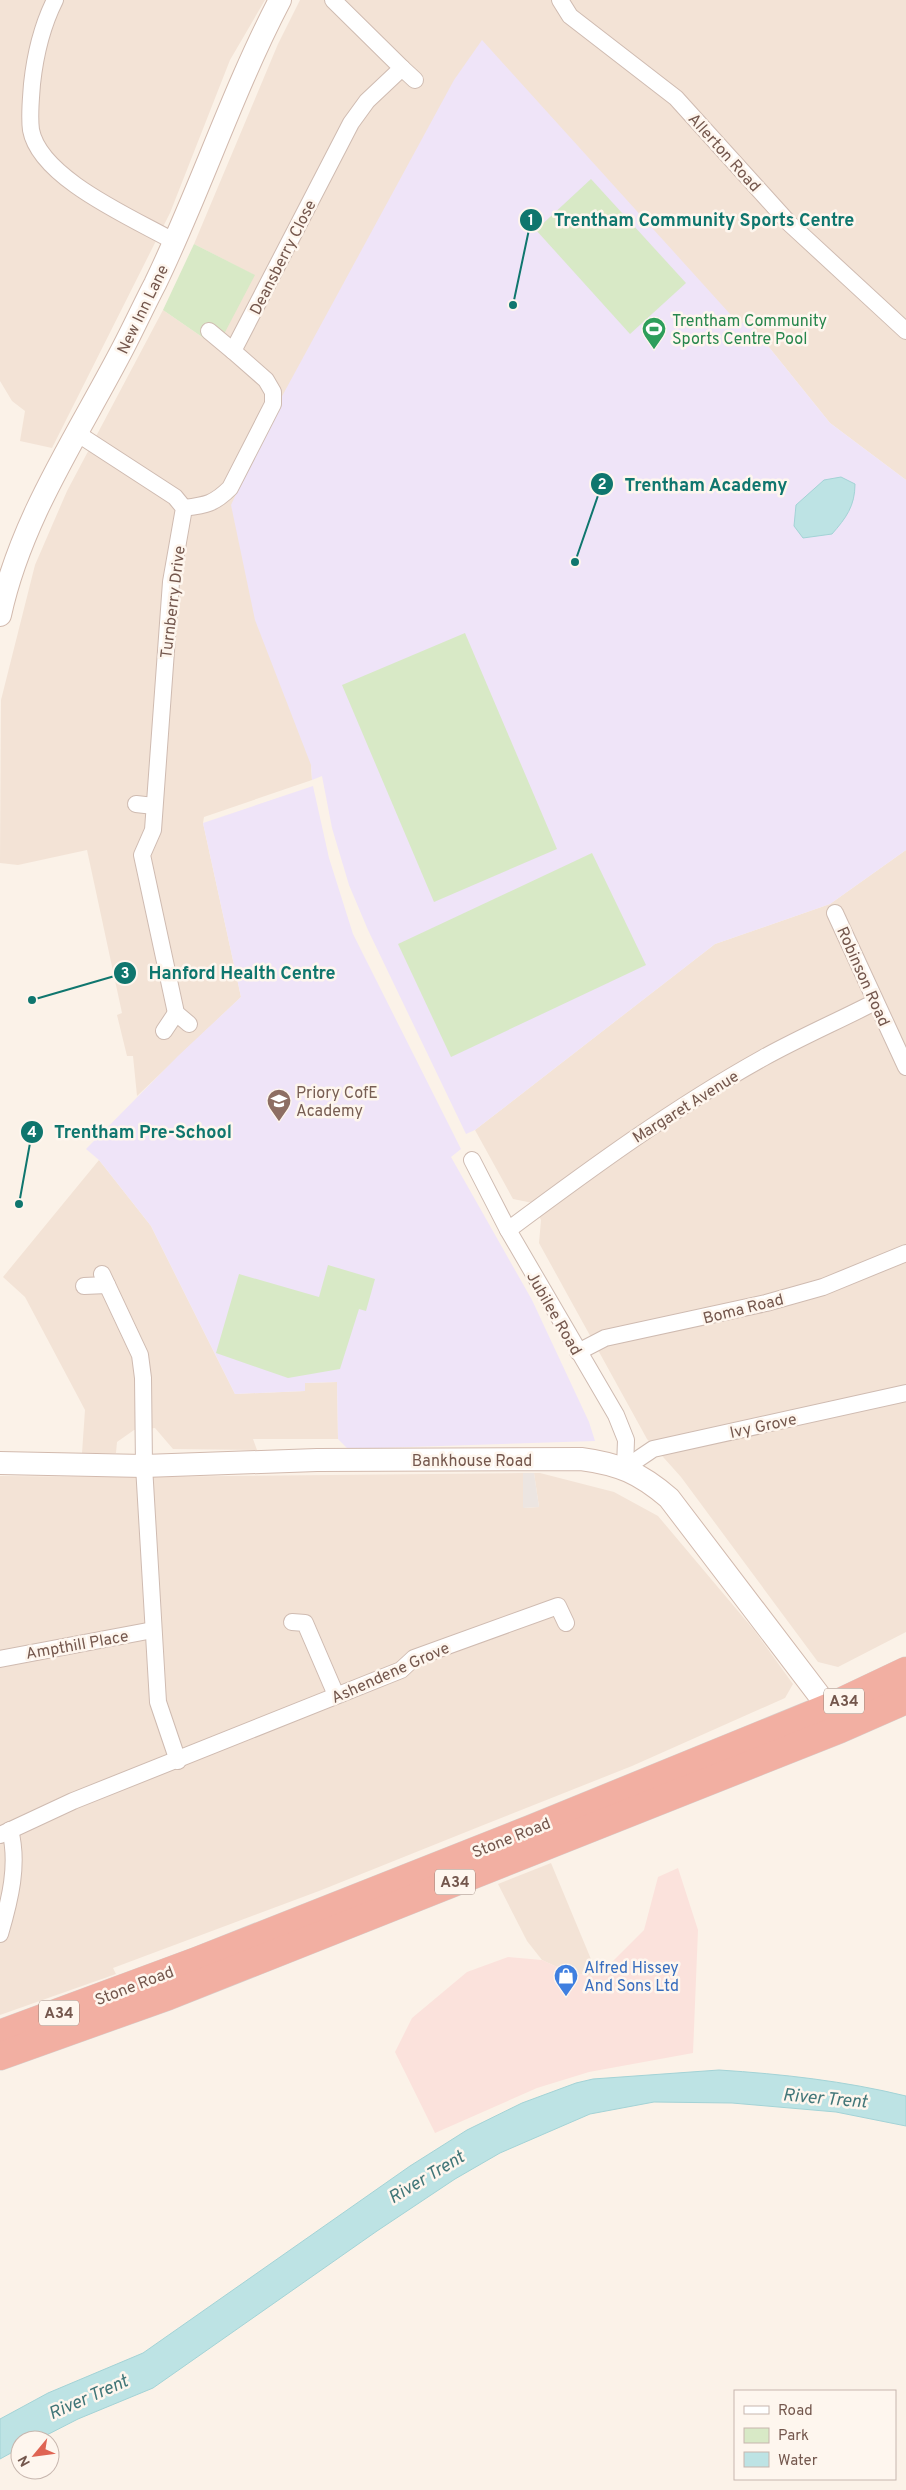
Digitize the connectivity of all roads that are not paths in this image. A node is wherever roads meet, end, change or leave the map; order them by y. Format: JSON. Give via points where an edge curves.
{"nodes":[{"id":1,"x":55,"y":0,"type":"edge"},
{"id":2,"x":280,"y":0,"type":"edge"},
{"id":3,"x":333,"y":0,"type":"edge"},
{"id":4,"x":560,"y":0,"type":"edge"},
{"id":5,"x":402,"y":68,"type":"junction"},
{"id":6,"x":415,"y":80,"type":"dead end"},
{"id":7,"x":175,"y":242,"type":"junction"},
{"id":8,"x":209,"y":331,"type":"dead end"},
{"id":9,"x":906,"y":331,"type":"edge"},
{"id":10,"x":233,"y":351,"type":"junction"},
{"id":11,"x":75,"y":432,"type":"junction"},
{"id":12,"x":184,"y":508,"type":"junction"},
{"id":13,"x":1,"y":602,"type":"edge"},
{"id":14,"x":136,"y":804,"type":"dead end"},
{"id":15,"x":154,"y":806,"type":"junction"},
{"id":16,"x":835,"y":913,"type":"dead end"},
{"id":17,"x":875,"y":1002,"type":"junction"},
{"id":18,"x":176,"y":1013,"type":"junction"},
{"id":19,"x":189,"y":1024,"type":"dead end"},
{"id":20,"x":164,"y":1031,"type":"dead end"},
{"id":21,"x":906,"y":1067,"type":"edge"},
{"id":22,"x":472,"y":1160,"type":"dead end"},
{"id":23,"x":508,"y":1230,"type":"junction"},
{"id":24,"x":906,"y":1253,"type":"edge"},
{"id":25,"x":84,"y":1286,"type":"dead end"},
{"id":26,"x":578,"y":1352,"type":"junction"},
{"id":27,"x":906,"y":1393,"type":"edge"},
{"id":28,"x":0,"y":1463,"type":"edge"},
{"id":29,"x":144,"y":1466,"type":"junction"},
{"id":30,"x":625,"y":1468,"type":"junction"},
{"id":31,"x":303,"y":1619,"type":"dead end"},
{"id":32,"x":566,"y":1623,"type":"dead end"},
{"id":33,"x":153,"y":1630,"type":"junction"},
{"id":34,"x":0,"y":1658,"type":"edge"},
{"id":35,"x":906,"y":1671,"type":"edge"},
{"id":36,"x":336,"y":1695,"type":"junction"},
{"id":37,"x":906,"y":1700,"type":"edge"},
{"id":38,"x":836,"y":1718,"type":"junction"},
{"id":39,"x":178,"y":1761,"type":"junction"},
{"id":40,"x":5,"y":1832,"type":"edge"},
{"id":41,"x":1,"y":1930,"type":"edge"},
{"id":42,"x":122,"y":2001,"type":"junction"},
{"id":43,"x":0,"y":2034,"type":"edge"},
{"id":44,"x":0,"y":2056,"type":"edge"}],
"edges":[{"from":1,"to":7,"type":"street","via":[[34,58],[30,112],[31,131],[36,144],[54,169],[78,188]]},
{"from":2,"to":7,"type":"street","name":"New Inn Lane","via":[[255,48]]},
{"from":3,"to":5,"type":"street"},
{"from":4,"to":9,"type":"street","name":"Allerton Road","via":[[570,16],[676,98],[789,222]]},
{"from":5,"to":6,"type":"street"},
{"from":5,"to":10,"type":"street","name":"Deansberry Close","via":[[367,101],[351,123]]},
{"from":7,"to":11,"type":"street","name":"New Inn Lane","via":[[123,349]]},
{"from":8,"to":10,"type":"street"},
{"from":10,"to":12,"type":"street","via":[[266,380],[273,392],[273,404],[230,488],[209,505]]},
{"from":11,"to":12,"type":"street","via":[[176,496]]},
{"from":11,"to":13,"type":"street","name":"New Inn Lane","via":[[41,499]]},
{"from":12,"to":15,"type":"street","name":"Turnberry Drive","via":[[171,582]]},
{"from":14,"to":15,"type":"street"},
{"from":15,"to":18,"type":"street","name":"Turnberry Drive","via":[[153,830],[142,855]]},
{"from":16,"to":17,"type":"street","name":"Robinson Road"},
{"from":17,"to":21,"type":"street","name":"Robinson Road"},
{"from":17,"to":23,"type":"street","name":"Margaret Avenue","via":[[763,1058],[674,1112],[620,1147]]},
{"from":18,"to":19,"type":"street"},
{"from":18,"to":20,"type":"street"},
{"from":22,"to":23,"type":"street","name":"Jubilee Road"},
{"from":23,"to":26,"type":"street","name":"Jubilee Road"},
{"from":24,"to":26,"type":"street","name":"Boma Road","via":[[823,1287],[766,1303],[605,1338]]},
{"from":25,"to":29,"type":"street","via":[[105,1280],[140,1355]]},
{"from":26,"to":30,"type":"street","name":"Jubilee Road","via":[[626,1440]]},
{"from":27,"to":30,"type":"street","name":"Ivy Grove","via":[[653,1449]]},
{"from":28,"to":29,"type":"street","name":"Bankhouse Road"},
{"from":29,"to":30,"type":"street","name":"Bankhouse Road","via":[[317,1460],[581,1459]]},
{"from":29,"to":33,"type":"street"},
{"from":30,"to":38,"type":"street","name":"Bankhouse Road","via":[[649,1481],[669,1498]]},
{"from":31,"to":36,"type":"street"},
{"from":32,"to":36,"type":"street","name":"Ashendene Grove","via":[[558,1606],[414,1658],[401,1670]]},
{"from":33,"to":34,"type":"street","name":"Ampthill Place"},
{"from":33,"to":39,"type":"street","via":[[158,1702]]},
{"from":35,"to":38,"type":"highway","name":"Stone Road","number":"A34"},
{"from":36,"to":39,"type":"street","name":"Ashendene Grove"},
{"from":37,"to":38,"type":"highway","name":"Stone Road","number":"A34"},
{"from":38,"to":42,"type":"highway","name":"Stone Road","number":"A34","via":[[522,1833]]},
{"from":39,"to":40,"type":"street","name":"Ashendene Grove","via":[[73,1801]]},
{"from":40,"to":41,"type":"street","via":[[15,1851],[12,1884]]},
{"from":42,"to":43,"type":"highway","name":"Stone Road","number":"A34"},
{"from":42,"to":44,"type":"highway","name":"Stone Road","number":"A34"}]}
